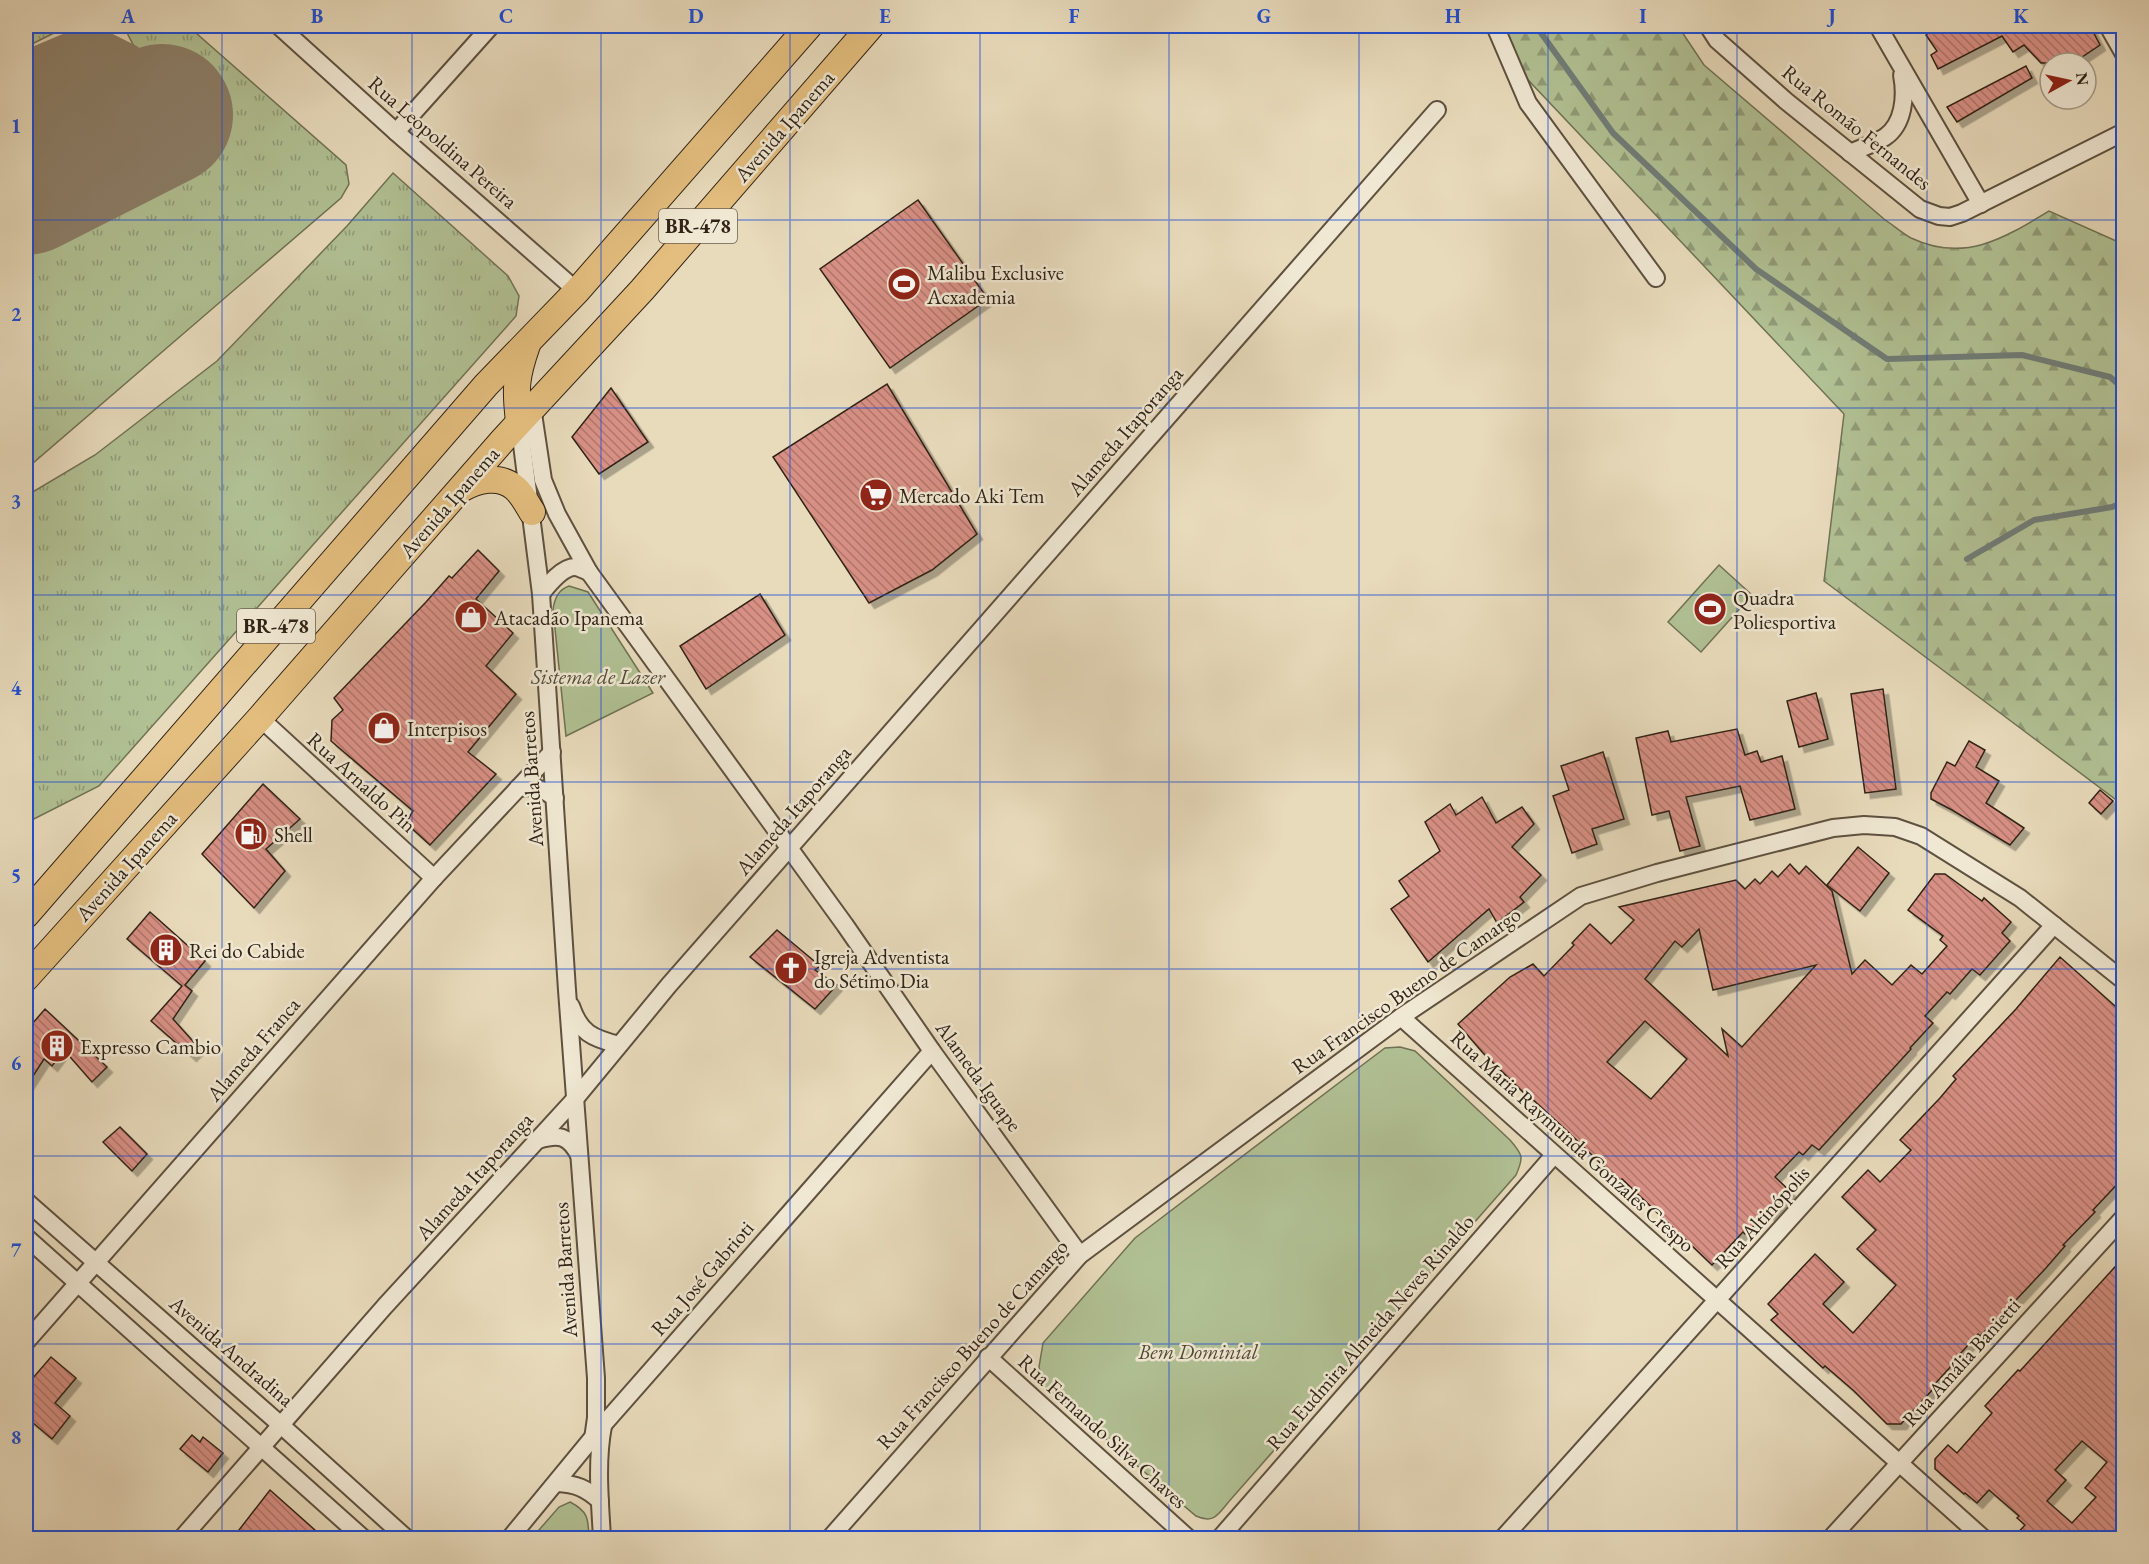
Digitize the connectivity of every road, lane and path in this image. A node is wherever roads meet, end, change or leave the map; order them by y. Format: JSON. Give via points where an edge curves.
{"nodes":[{"id":1,"x":279,"y":26,"type":"edge"},
{"id":2,"x":491,"y":26,"type":"edge"},
{"id":3,"x":809,"y":26,"type":"edge"},
{"id":4,"x":871,"y":26,"type":"edge"},
{"id":5,"x":1495,"y":26,"type":"edge"},
{"id":6,"x":1708,"y":26,"type":"edge"},
{"id":7,"x":1878,"y":26,"type":"edge"},
{"id":8,"x":2108,"y":26,"type":"edge"},
{"id":9,"x":2124,"y":54,"type":"edge"},
{"id":10,"x":1900,"y":66,"type":"junction"},
{"id":11,"x":1437,"y":110,"type":"dead end"},
{"id":12,"x":396,"y":132,"type":"junction"},
{"id":13,"x":2124,"y":132,"type":"edge"},
{"id":14,"x":1850,"y":153,"type":"junction"},
{"id":15,"x":1960,"y":168,"type":"junction"},
{"id":16,"x":1981,"y":204,"type":"junction"},
{"id":17,"x":1950,"y":217,"type":"junction"},
{"id":18,"x":1656,"y":278,"type":"dead end"},
{"id":19,"x":577,"y":291,"type":"junction"},
{"id":20,"x":529,"y":340,"type":"junction"},
{"id":21,"x":526,"y":414,"type":"junction"},
{"id":22,"x":460,"y":489,"type":"junction"},
{"id":23,"x":532,"y":512,"type":"junction"},
{"id":24,"x":589,"y":572,"type":"junction"},
{"id":25,"x":541,"y":594,"type":"junction"},
{"id":26,"x":260,"y":718,"type":"junction"},
{"id":27,"x":552,"y":752,"type":"junction"},
{"id":28,"x":518,"y":788,"type":"junction"},
{"id":29,"x":555,"y":798,"type":"junction"},
{"id":30,"x":789,"y":849,"type":"junction"},
{"id":31,"x":434,"y":878,"type":"junction"},
{"id":32,"x":26,"y":915,"type":"edge"},
{"id":33,"x":2054,"y":925,"type":"junction"},
{"id":34,"x":26,"y":978,"type":"edge"},
{"id":35,"x":2124,"y":981,"type":"edge"},
{"id":36,"x":567,"y":990,"type":"junction"},
{"id":37,"x":1401,"y":1017,"type":"junction"},
{"id":38,"x":619,"y":1045,"type":"junction"},
{"id":39,"x":932,"y":1051,"type":"junction"},
{"id":40,"x":575,"y":1099,"type":"junction"},
{"id":41,"x":538,"y":1140,"type":"junction"},
{"id":42,"x":579,"y":1155,"type":"junction"},
{"id":43,"x":1554,"y":1155,"type":"junction"},
{"id":44,"x":26,"y":1201,"type":"edge"},
{"id":45,"x":2124,"y":1217,"type":"edge"},
{"id":46,"x":26,"y":1237,"type":"edge"},
{"id":47,"x":1080,"y":1255,"type":"junction"},
{"id":48,"x":96,"y":1262,"type":"junction"},
{"id":49,"x":76,"y":1284,"type":"junction"},
{"id":50,"x":1719,"y":1300,"type":"junction"},
{"id":51,"x":26,"y":1341,"type":"edge"},
{"id":52,"x":988,"y":1357,"type":"junction"},
{"id":53,"x":282,"y":1425,"type":"junction"},
{"id":54,"x":598,"y":1432,"type":"junction"},
{"id":55,"x":261,"y":1449,"type":"junction"},
{"id":56,"x":1899,"y":1464,"type":"junction"},
{"id":57,"x":558,"y":1483,"type":"junction"},
{"id":58,"x":600,"y":1501,"type":"junction"},
{"id":59,"x":182,"y":1539,"type":"edge"},
{"id":60,"x":363,"y":1539,"type":"edge"},
{"id":61,"x":406,"y":1539,"type":"edge"},
{"id":62,"x":510,"y":1539,"type":"edge"},
{"id":63,"x":602,"y":1539,"type":"edge"},
{"id":64,"x":830,"y":1539,"type":"edge"},
{"id":65,"x":1188,"y":1539,"type":"edge"},
{"id":66,"x":1220,"y":1539,"type":"edge"},
{"id":67,"x":1503,"y":1539,"type":"edge"},
{"id":68,"x":1831,"y":1539,"type":"edge"},
{"id":69,"x":1983,"y":1539,"type":"edge"}],
"edges":[{"from":1,"to":12,"type":"street","name":"Rua Leopoldina Pereira"},
{"from":2,"to":12,"type":"street"},
{"from":3,"to":19,"type":"main road","name":"Avenida Ipanema","number":"BR-478"},
{"from":4,"to":21,"type":"main road","name":"Avenida Ipanema","number":"BR-478","via":[[642,290]]},
{"from":5,"to":18,"type":"street","via":[[1528,103]]},
{"from":6,"to":14,"type":"street","name":"Rua Romão Fernandes","via":[[1718,40],[1786,101]]},
{"from":7,"to":10,"type":"street"},
{"from":8,"to":9,"type":"street"},
{"from":10,"to":14,"type":"street","via":[[1903,104],[1893,130]]},
{"from":10,"to":15,"type":"street"},
{"from":11,"to":30,"type":"street","name":"Alameda Itaporanga"},
{"from":12,"to":19,"type":"street","name":"Rua Leopoldina Pereira"},
{"from":13,"to":16,"type":"street"},
{"from":14,"to":17,"type":"street","name":"Rua Romão Fernandes","via":[[1920,209]]},
{"from":15,"to":16,"type":"street"},
{"from":15,"to":17,"type":"street","via":[[1962,195],[1959,207]]},
{"from":16,"to":17,"type":"street"},
{"from":19,"to":20,"type":"main road","name":"Avenida Ipanema","number":"BR-478"},
{"from":20,"to":21,"type":"main road","via":[[518,372],[516,394]]},
{"from":20,"to":32,"type":"main road","name":"Avenida Ipanema","number":"BR-478"},
{"from":21,"to":22,"type":"main road","name":"Avenida Ipanema","number":"BR-478"},
{"from":21,"to":23,"type":"street","name":"Avenida Barretos"},
{"from":21,"to":24,"type":"street","name":"Alameda Iguape","via":[[543,480]]},
{"from":22,"to":23,"type":"main road","via":[[476,480],[503,482],[517,489]]},
{"from":22,"to":26,"type":"main road","name":"Avenida Ipanema","number":"BR-478"},
{"from":23,"to":25,"type":"street","name":"Avenida Barretos"},
{"from":24,"to":25,"type":"street","via":[[574,567],[565,570]]},
{"from":24,"to":30,"type":"street","name":"Alameda Iguape"},
{"from":25,"to":27,"type":"street","name":"Avenida Barretos"},
{"from":26,"to":31,"type":"street","name":"Rua Arnaldo Pin"},
{"from":26,"to":34,"type":"main road","name":"Avenida Ipanema","number":"BR-478"},
{"from":27,"to":28,"type":"street","name":"Alameda Franca"},
{"from":27,"to":29,"type":"street","name":"Avenida Barretos"},
{"from":28,"to":29,"type":"street","via":[[540,788]]},
{"from":28,"to":31,"type":"street","name":"Alameda Franca"},
{"from":29,"to":36,"type":"street","name":"Avenida Barretos"},
{"from":30,"to":38,"type":"street","name":"Alameda Itaporanga"},
{"from":30,"to":39,"type":"street","name":"Alameda Iguape"},
{"from":31,"to":48,"type":"street","name":"Alameda Franca"},
{"from":33,"to":35,"type":"street","name":"Rua Francisco Bueno de Camargo"},
{"from":33,"to":37,"type":"street","name":"Rua Francisco Bueno de Camargo","via":[[2020,898],[1921,836],[1894,827],[1833,828],[1581,896]]},
{"from":33,"to":50,"type":"street","name":"Rua Altinópolis"},
{"from":36,"to":38,"type":"street","name":"Avenida Barretos","via":[[575,1017],[587,1034]]},
{"from":36,"to":40,"type":"street","name":"Avenida Barretos"},
{"from":37,"to":43,"type":"street","name":"Rua Maria Raymunda Gonzales Crespo"},
{"from":37,"to":47,"type":"street","name":"Rua Francisco Bueno de Camargo"},
{"from":38,"to":40,"type":"street","name":"Alameda Itaporanga"},
{"from":39,"to":47,"type":"street","name":"Alameda Iguape"},
{"from":39,"to":54,"type":"street","name":"Rua José Gabrioti"},
{"from":40,"to":41,"type":"street","name":"Alameda Itaporanga"},
{"from":40,"to":42,"type":"street","name":"Avenida Barretos"},
{"from":41,"to":42,"type":"street","via":[[554,1135],[564,1138]]},
{"from":41,"to":53,"type":"street","name":"Alameda Itaporanga"},
{"from":42,"to":54,"type":"street","name":"Avenida Barretos"},
{"from":43,"to":50,"type":"street","name":"Rua Maria Raymunda Gonzales Crespo"},
{"from":43,"to":66,"type":"street","name":"Rua Eudmira Almeida Neves Rinaldo"},
{"from":44,"to":48,"type":"street","name":"Avenida Andradina"},
{"from":45,"to":56,"type":"street","name":"Rua Amália Banietti"},
{"from":46,"to":49,"type":"street"},
{"from":47,"to":52,"type":"street","name":"Rua Francisco Bueno de Camargo"},
{"from":48,"to":49,"type":"street","name":"Alameda Franca"},
{"from":48,"to":53,"type":"street","name":"Avenida Andradina"},
{"from":49,"to":51,"type":"street","name":"Alameda Franca"},
{"from":49,"to":55,"type":"street"},
{"from":50,"to":56,"type":"street","name":"Rua Maria Raymunda Gonzales Crespo"},
{"from":50,"to":67,"type":"street","name":"Rua Altinópolis"},
{"from":52,"to":64,"type":"street","name":"Rua Francisco Bueno de Camargo"},
{"from":52,"to":65,"type":"street","name":"Rua Fernando Silva Chaves"},
{"from":53,"to":55,"type":"street","name":"Alameda Itaporanga"},
{"from":53,"to":61,"type":"street","name":"Avenida Andradina"},
{"from":54,"to":57,"type":"street","name":"Rua José Gabrioti"},
{"from":54,"to":58,"type":"street","name":"Avenida Barretos"},
{"from":55,"to":59,"type":"street","name":"Alameda Itaporanga"},
{"from":55,"to":60,"type":"street"},
{"from":56,"to":68,"type":"street","name":"Rua Amália Banietti"},
{"from":56,"to":69,"type":"street","name":"Rua Maria Raymunda Gonzales Crespo"},
{"from":57,"to":58,"type":"street","via":[[578,1485]]},
{"from":57,"to":62,"type":"street","name":"Rua José Gabrioti"},
{"from":58,"to":63,"type":"street","name":"Avenida Barretos"}]}
